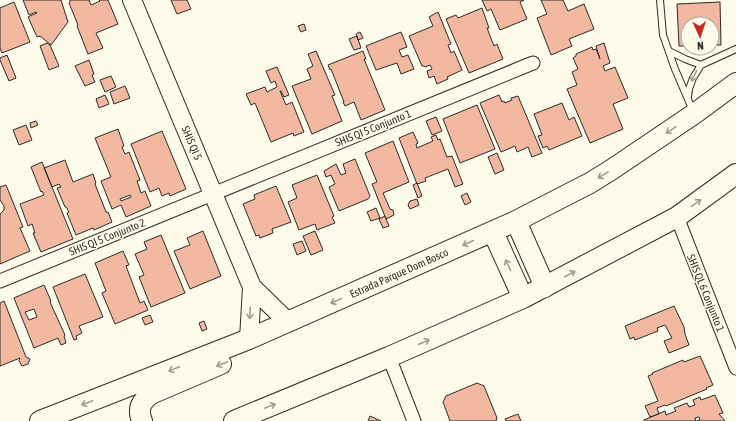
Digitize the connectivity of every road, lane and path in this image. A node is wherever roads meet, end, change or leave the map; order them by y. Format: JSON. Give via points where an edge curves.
{"nodes":[{"id":1,"x":132,"y":0,"type":"edge"},
{"id":2,"x":660,"y":0,"type":"edge"},
{"id":3,"x":736,"y":49,"type":"edge"},
{"id":4,"x":670,"y":51,"type":"junction"},
{"id":5,"x":533,"y":63,"type":"dead end"},
{"id":6,"x":701,"y":65,"type":"junction"},
{"id":7,"x":736,"y":83,"type":"edge"},
{"id":8,"x":691,"y":107,"type":"junction"},
{"id":9,"x":736,"y":174,"type":"edge"},
{"id":10,"x":213,"y":194,"type":"junction"},
{"id":11,"x":677,"y":217,"type":"junction"},
{"id":12,"x":516,"y":221,"type":"junction"},
{"id":13,"x":493,"y":232,"type":"junction"},
{"id":14,"x":0,"y":281,"type":"edge"},
{"id":15,"x":252,"y":287,"type":"junction"},
{"id":16,"x":545,"y":288,"type":"junction"},
{"id":17,"x":523,"y":298,"type":"junction"},
{"id":18,"x":288,"y":322,"type":"junction"},
{"id":19,"x":249,"y":339,"type":"junction"},
{"id":20,"x":389,"y":357,"type":"junction"},
{"id":21,"x":736,"y":368,"type":"edge"},
{"id":22,"x":40,"y":421,"type":"edge"},
{"id":23,"x":142,"y":421,"type":"edge"},
{"id":24,"x":234,"y":421,"type":"edge"},
{"id":25,"x":414,"y":421,"type":"edge"}],
"edges":[{"from":1,"to":10,"type":"street","name":"SHIS QI 5"},
{"from":2,"to":4,"type":"lane","via":[[662,30]]},
{"from":3,"to":6,"type":"lane"},
{"from":4,"to":6,"type":"lane","via":[[685,60]]},
{"from":4,"to":8,"type":"lane","via":[[674,69]]},
{"from":5,"to":10,"type":"street","name":"SHIS QI 5 Conjunto 1"},
{"from":6,"to":8,"type":"lane","one_way":true,"via":[[689,89]]},
{"from":7,"to":8,"type":"main road","name":"Estrada Parque Dom Bosco"},
{"from":8,"to":12,"type":"main road","name":"Estrada Parque Dom Bosco","one_way":true,"via":[[595,180]]},
{"from":11,"to":9,"type":"main road","one_way":true},
{"from":10,"to":14,"type":"street","name":"SHIS QI 5 Conjunto 2"},
{"from":10,"to":15,"type":"street","name":"SHIS QI 5"},
{"from":16,"to":11,"type":"main road","one_way":true},
{"from":11,"to":21,"type":"street","name":"SHIS QL 6 Conjunto 1"},
{"from":12,"to":13,"type":"main road","name":"Estrada Parque Dom Bosco"},
{"from":12,"to":16,"type":"main road"},
{"from":17,"to":13,"type":"main road","one_way":true},
{"from":13,"to":18,"type":"main road","name":"Estrada Parque Dom Bosco","one_way":true},
{"from":15,"to":18,"type":"street","name":"SHIS QI 5"},
{"from":15,"to":19,"type":"street","name":"SHIS QI 5","one_way":true},
{"from":16,"to":17,"type":"main road"},
{"from":20,"to":17,"type":"main road","one_way":true},
{"from":18,"to":19,"type":"main road","name":"Estrada Parque Dom Bosco"},
{"from":19,"to":22,"type":"main road","name":"Estrada Parque Dom Bosco","one_way":true},
{"from":19,"to":23,"type":"main road","one_way":true,"via":[[244,351],[237,358],[151,394],[140,407]]},
{"from":24,"to":20,"type":"main road","one_way":true},
{"from":20,"to":25,"type":"street"}]}
